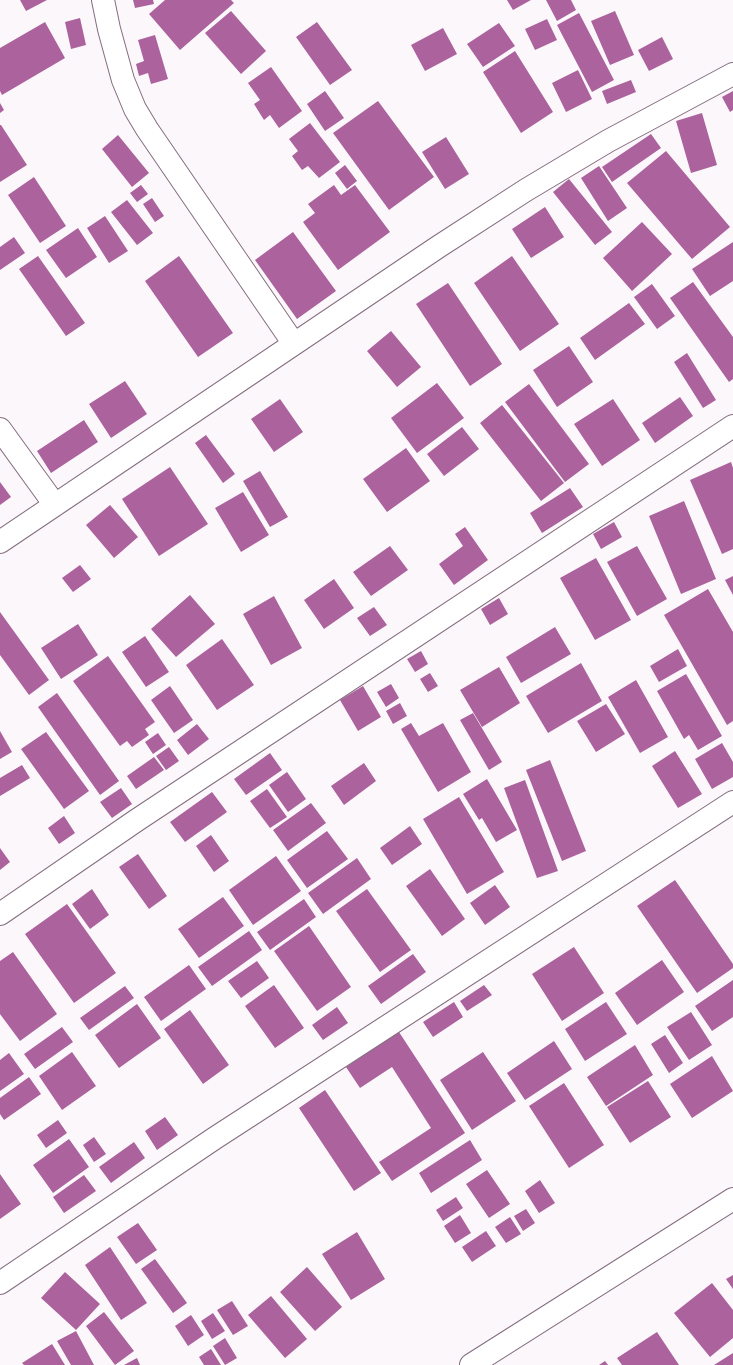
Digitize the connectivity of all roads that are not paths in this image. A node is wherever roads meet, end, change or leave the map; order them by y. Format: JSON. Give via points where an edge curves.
{"nodes":[{"id":1,"x":103,"y":0,"type":"edge"},
{"id":2,"x":733,"y":74,"type":"edge"},
{"id":3,"x":294,"y":344,"type":"junction"},
{"id":4,"x":733,"y":426,"type":"edge"},
{"id":5,"x":0,"y":429,"type":"edge"},
{"id":6,"x":55,"y":505,"type":"junction"},
{"id":7,"x":0,"y":542,"type":"edge"},
{"id":8,"x":733,"y":802,"type":"edge"},
{"id":9,"x":0,"y":914,"type":"edge"},
{"id":10,"x":733,"y":1199,"type":"edge"},
{"id":11,"x":0,"y":1283,"type":"edge"},
{"id":12,"x":471,"y":1365,"type":"edge"}],
"edges":[{"from":1,"to":3,"type":"street","via":[[123,80],[135,108]]},
{"from":2,"to":3,"type":"street","via":[[608,141],[526,190]]},
{"from":3,"to":6,"type":"street"},
{"from":4,"to":9,"type":"street","via":[[150,811]]},
{"from":5,"to":6,"type":"street"},
{"from":6,"to":7,"type":"street"},
{"from":8,"to":11,"type":"street","via":[[215,1138]]},
{"from":10,"to":12,"type":"street"}]}
